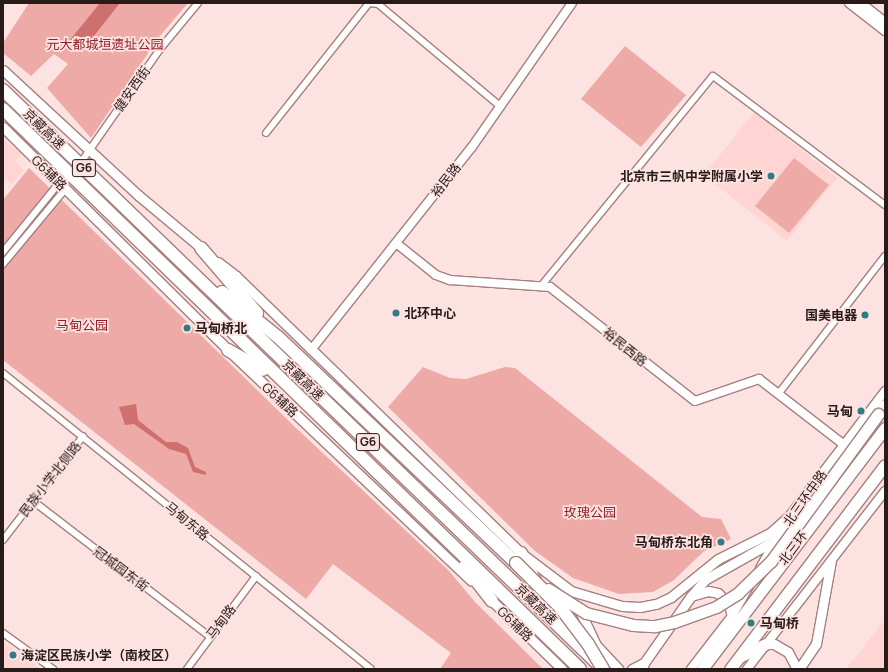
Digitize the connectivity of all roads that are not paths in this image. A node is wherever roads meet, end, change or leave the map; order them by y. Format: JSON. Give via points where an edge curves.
{"nodes":[{"id":1,"x":198,"y":3,"type":"edge"},
{"id":2,"x":369,"y":3,"type":"edge"},
{"id":3,"x":572,"y":3,"type":"edge"},
{"id":4,"x":849,"y":3,"type":"edge"},
{"id":5,"x":862,"y":3,"type":"edge"},
{"id":6,"x":885,"y":22,"type":"edge"},
{"id":7,"x":885,"y":31,"type":"edge"},
{"id":8,"x":3,"y":70,"type":"edge"},
{"id":9,"x":3,"y":90,"type":"edge"},
{"id":10,"x":500,"y":107,"type":"junction"},
{"id":11,"x":3,"y":109,"type":"edge"},
{"id":12,"x":3,"y":127,"type":"edge"},
{"id":13,"x":266,"y":134,"type":"dead end"},
{"id":14,"x":90,"y":150,"type":"junction"},
{"id":15,"x":84,"y":158,"type":"dead end"},
{"id":16,"x":64,"y":183,"type":"junction"},
{"id":17,"x":885,"y":205,"type":"edge"},
{"id":18,"x":396,"y":243,"type":"junction"},
{"id":19,"x":165,"y":247,"type":"junction"},
{"id":20,"x":201,"y":248,"type":"junction"},
{"id":21,"x":3,"y":252,"type":"edge"},
{"id":22,"x":885,"y":256,"type":"edge"},
{"id":23,"x":3,"y":264,"type":"edge"},
{"id":24,"x":541,"y":286,"type":"junction"},
{"id":25,"x":278,"y":337,"type":"junction"},
{"id":26,"x":228,"y":350,"type":"junction"},
{"id":27,"x":311,"y":350,"type":"junction"},
{"id":28,"x":3,"y":373,"type":"edge"},
{"id":29,"x":276,"y":377,"type":"junction"},
{"id":30,"x":885,"y":391,"type":"edge"},
{"id":31,"x":779,"y":393,"type":"junction"},
{"id":32,"x":881,"y":409,"type":"edge"},
{"id":33,"x":885,"y":428,"type":"edge"},
{"id":34,"x":83,"y":436,"type":"junction"},
{"id":35,"x":843,"y":444,"type":"junction"},
{"id":36,"x":885,"y":465,"type":"edge"},
{"id":37,"x":885,"y":491,"type":"edge"},
{"id":38,"x":33,"y":501,"type":"junction"},
{"id":39,"x":791,"y":514,"type":"junction"},
{"id":40,"x":443,"y":536,"type":"junction"},
{"id":41,"x":777,"y":539,"type":"junction"},
{"id":42,"x":3,"y":540,"type":"edge"},
{"id":43,"x":518,"y":558,"type":"junction"},
{"id":44,"x":830,"y":561,"type":"junction"},
{"id":45,"x":256,"y":576,"type":"junction"},
{"id":46,"x":571,"y":591,"type":"junction"},
{"id":47,"x":691,"y":596,"type":"junction"},
{"id":48,"x":492,"y":601,"type":"junction"},
{"id":49,"x":732,"y":616,"type":"junction"},
{"id":50,"x":556,"y":623,"type":"junction"},
{"id":51,"x":3,"y":633,"type":"edge"},
{"id":52,"x":210,"y":636,"type":"junction"},
{"id":53,"x":571,"y":638,"type":"junction"},
{"id":54,"x":721,"y":643,"type":"junction"},
{"id":55,"x":766,"y":644,"type":"junction"},
{"id":56,"x":739,"y":657,"type":"junction"},
{"id":57,"x":643,"y":666,"type":"edge"},
{"id":58,"x":53,"y":669,"type":"edge"},
{"id":59,"x":187,"y":669,"type":"edge"},
{"id":60,"x":371,"y":669,"type":"edge"},
{"id":61,"x":562,"y":669,"type":"edge"},
{"id":62,"x":580,"y":669,"type":"edge"},
{"id":63,"x":603,"y":669,"type":"edge"},
{"id":64,"x":609,"y":669,"type":"edge"},
{"id":65,"x":618,"y":669,"type":"edge"},
{"id":66,"x":632,"y":669,"type":"edge"},
{"id":67,"x":691,"y":669,"type":"edge"},
{"id":68,"x":702,"y":669,"type":"edge"},
{"id":69,"x":730,"y":669,"type":"edge"},
{"id":70,"x":747,"y":669,"type":"edge"},
{"id":71,"x":798,"y":669,"type":"edge"}],
"edges":[{"from":1,"to":14,"type":"street","name":"健安西街","via":[[160,49]]},
{"from":2,"to":10,"type":"street","via":[[378,4]]},
{"from":2,"to":13,"type":"street"},
{"from":3,"to":10,"type":"street","name":"裕民路"},
{"from":4,"to":7,"type":"street"},
{"from":5,"to":6,"type":"street"},
{"from":8,"to":14,"type":"main road"},
{"from":9,"to":19,"type":"highway","name":"京藏高速","number":"G6"},
{"from":10,"to":18,"type":"street","name":"裕民路"},
{"from":11,"to":29,"type":"highway","name":"京藏高速","number":"G6"},
{"from":12,"to":16,"type":"main road","name":"G6辅路"},
{"from":14,"to":15,"type":"street","name":"健安西街"},
{"from":14,"to":20,"type":"main road"},
{"from":16,"to":21,"type":"street","via":[[55,188]]},
{"from":16,"to":23,"type":"street","via":[[62,193]]},
{"from":16,"to":26,"type":"main road","name":"G6辅路"},
{"from":17,"to":24,"type":"street","via":[[713,76]]},
{"from":18,"to":24,"type":"street","name":"裕民西路","via":[[436,275],[450,280]]},
{"from":18,"to":27,"type":"street","name":"裕民路"},
{"from":19,"to":25,"type":"highway"},
{"from":19,"to":50,"type":"highway","name":"京藏高速","number":"G6"},
{"from":20,"to":25,"type":"highway"},
{"from":20,"to":27,"type":"main road","via":[[236,276]]},
{"from":22,"to":31,"type":"street"},
{"from":24,"to":31,"type":"street","name":"裕民西路","via":[[550,287],[695,401],[759,379]]},
{"from":25,"to":43,"type":"highway"},
{"from":26,"to":29,"type":"highway"},
{"from":26,"to":48,"type":"main road","name":"G6辅路"},
{"from":27,"to":43,"type":"main road"},
{"from":28,"to":34,"type":"street","name":"马甸东路"},
{"from":29,"to":40,"type":"highway","name":"京藏高速","number":"G6"},
{"from":30,"to":35,"type":"street","name":"北三环中路"},
{"from":31,"to":35,"type":"street","name":"裕民西路"},
{"from":32,"to":43,"type":"highway","bridge":true,"via":[[759,575],[738,593],[694,617],[655,626],[633,625],[586,613],[560,599]]},
{"from":33,"to":54,"type":"highway","name":"北三环"},
{"from":34,"to":38,"type":"street","name":"民族小学北侧路"},
{"from":34,"to":45,"type":"street","name":"马甸东路"},
{"from":35,"to":39,"type":"street","name":"北三环中路"},
{"from":36,"to":56,"type":"highway","name":"北三环"},
{"from":37,"to":44,"type":"street"},
{"from":38,"to":42,"type":"street","name":"民族小学北侧路"},
{"from":38,"to":52,"type":"street","name":"冠城园东街"},
{"from":39,"to":41,"type":"street","name":"北三环中路"},
{"from":39,"to":46,"type":"main road","via":[[770,534],[718,559],[671,597],[656,604],[640,607],[622,606]]},
{"from":40,"to":48,"type":"highway"},
{"from":40,"to":62,"type":"highway","name":"京藏高速","number":"G6"},
{"from":41,"to":47,"type":"main road","via":[[721,568],[706,579]]},
{"from":41,"to":49,"type":"street","name":"北三环中路"},
{"from":43,"to":46,"type":"main road"},
{"from":43,"to":50,"type":"highway"},
{"from":43,"to":63,"type":"highway","bridge":true,"via":[[560,607]]},
{"from":44,"to":55,"type":"street"},
{"from":44,"to":71,"type":"main road","via":[[816,644]]},
{"from":45,"to":52,"type":"street","name":"马甸路"},
{"from":45,"to":60,"type":"street","name":"马甸东路"},
{"from":46,"to":65,"type":"main road","via":[[596,646]]},
{"from":47,"to":49,"type":"main road","via":[[708,591],[718,593],[729,605]]},
{"from":47,"to":57,"type":"main road"},
{"from":48,"to":61,"type":"main road","name":"G6辅路"},
{"from":49,"to":54,"type":"highway"},
{"from":49,"to":67,"type":"street","name":"北三环中路"},
{"from":50,"to":53,"type":"highway","name":"京藏高速","number":"G6"},
{"from":51,"to":58,"type":"street"},
{"from":52,"to":59,"type":"street","name":"马甸路"},
{"from":53,"to":63,"type":"highway","name":"京藏高速","number":"G6"},
{"from":53,"to":64,"type":"highway"},
{"from":54,"to":68,"type":"highway","name":"北三环"},
{"from":55,"to":56,"type":"highway"},
{"from":55,"to":70,"type":"street"},
{"from":55,"to":71,"type":"main road","via":[[774,644],[788,652]]},
{"from":56,"to":69,"type":"highway","name":"北三环"},
{"from":57,"to":66,"type":"main road"}]}
